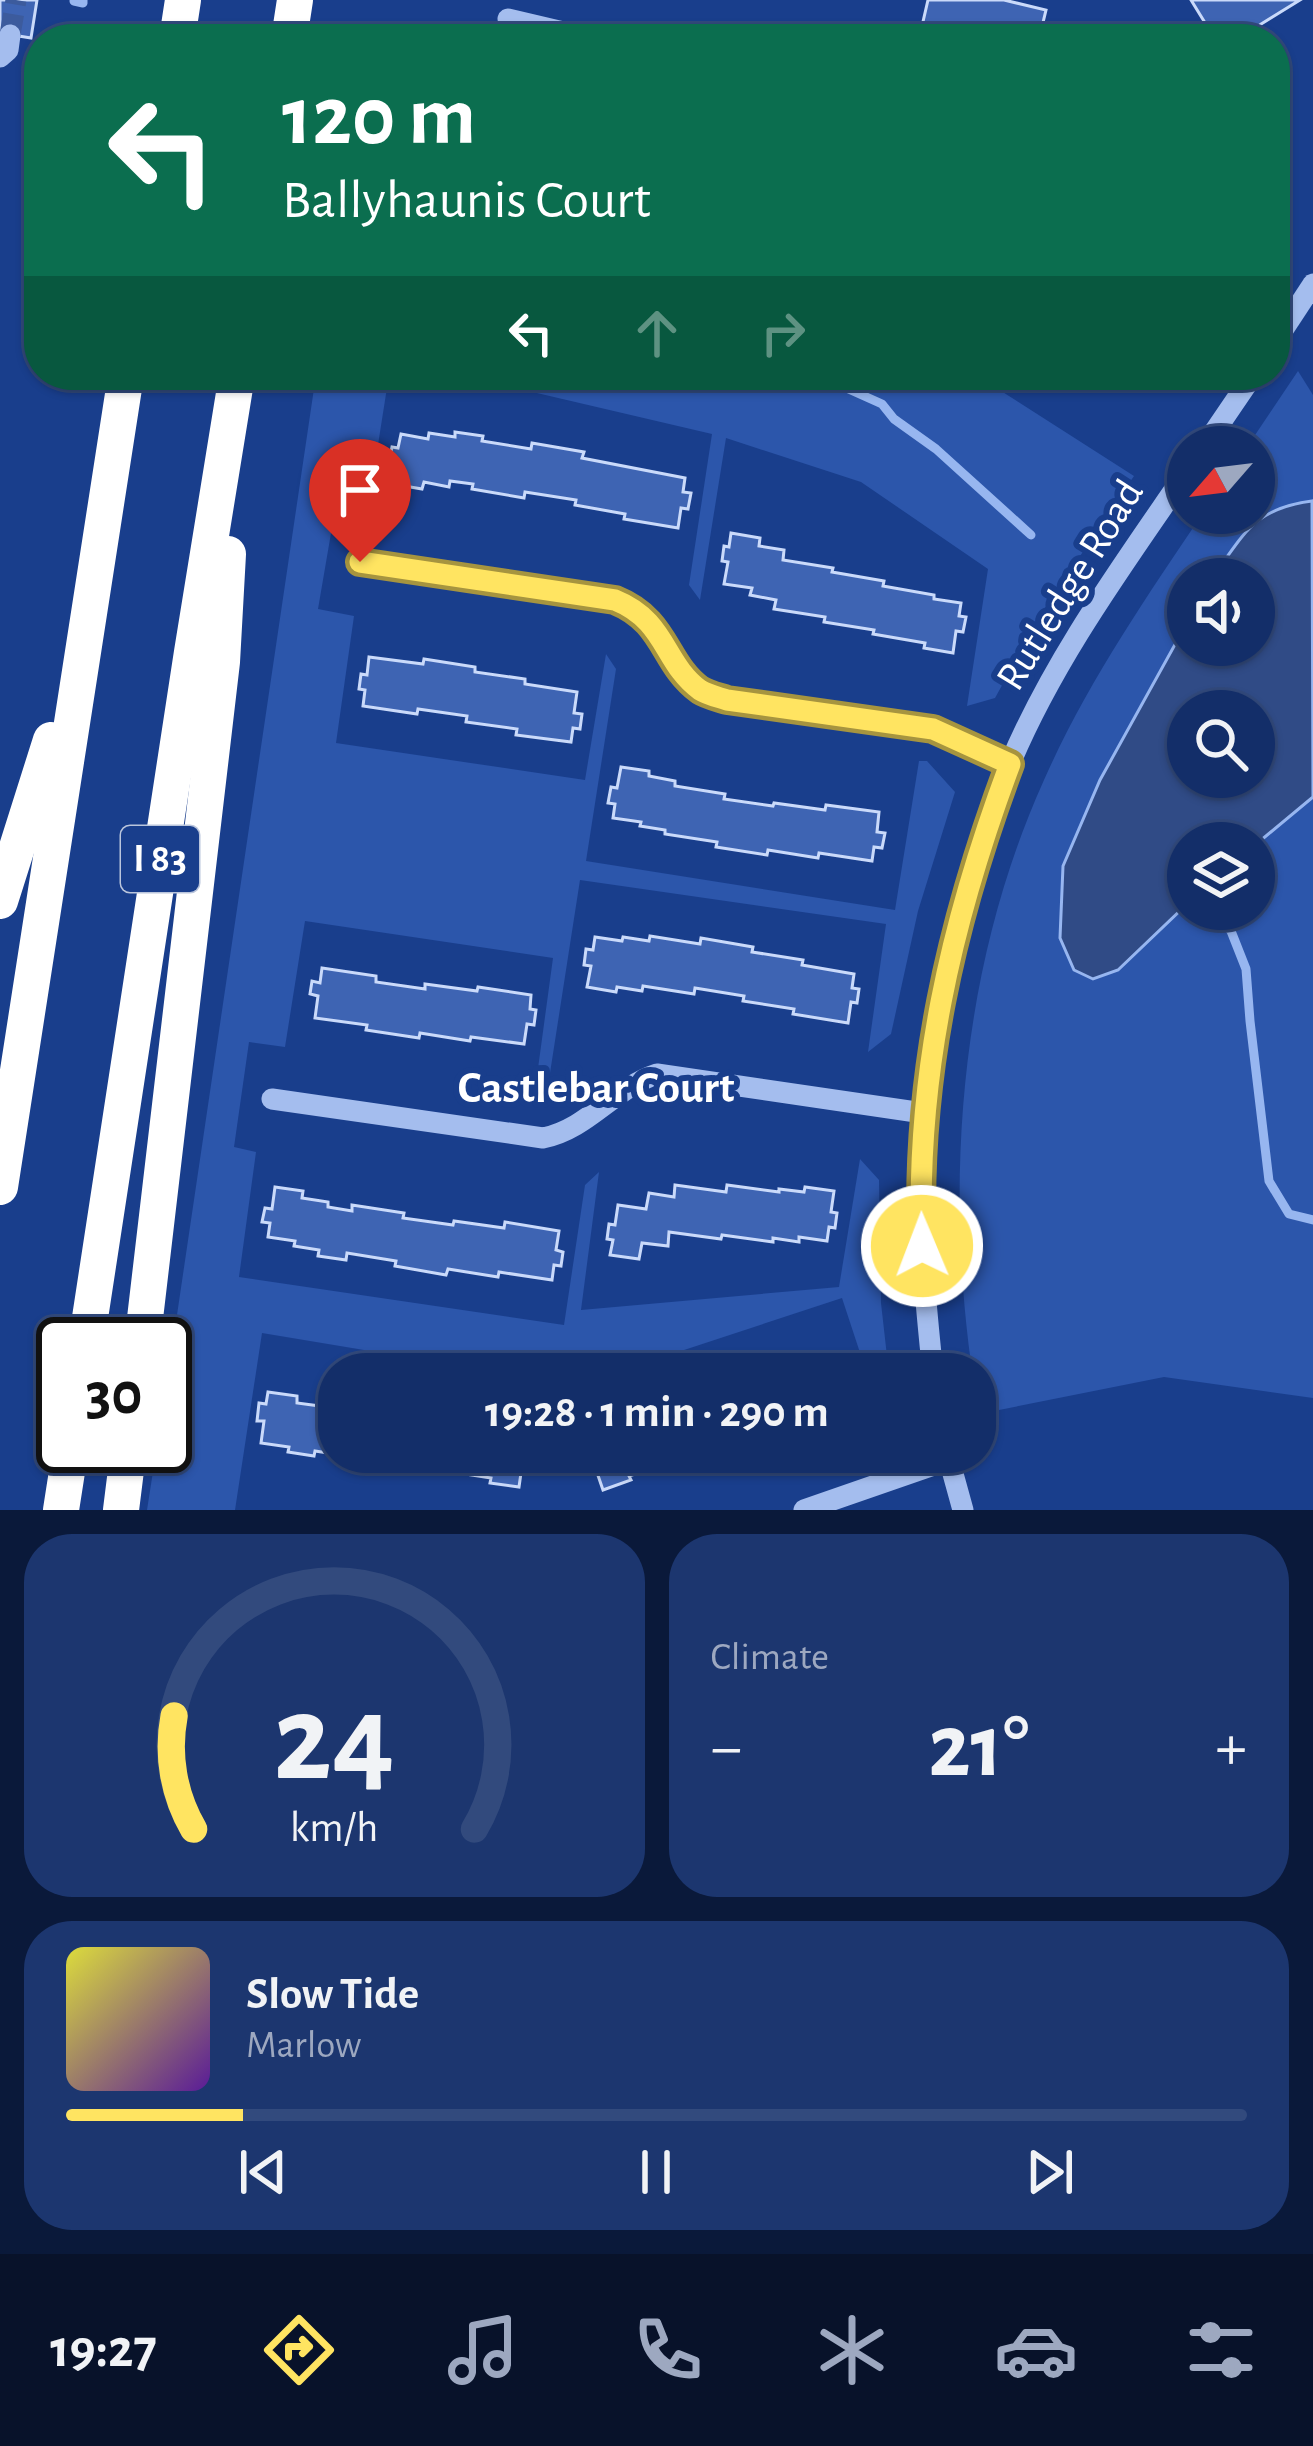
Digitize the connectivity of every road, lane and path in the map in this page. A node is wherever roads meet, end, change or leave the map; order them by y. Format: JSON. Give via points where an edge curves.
{"nodes":[{"id":1,"x":508,"y":19,"type":"dead end"},
{"id":2,"x":529,"y":24,"type":"edge"},
{"id":3,"x":10,"y":35,"type":"dead end"},
{"id":4,"x":0,"y":57,"type":"edge"},
{"id":5,"x":1313,"y":284,"type":"edge"},
{"id":6,"x":1290,"y":319,"type":"edge"},
{"id":7,"x":124,"y":390,"type":"edge"},
{"id":8,"x":236,"y":390,"type":"edge"},
{"id":9,"x":237,"y":390,"type":"edge"},
{"id":10,"x":1243,"y":390,"type":"edge"},
{"id":11,"x":1218,"y":426,"type":"edge"},
{"id":12,"x":1167,"y":501,"type":"edge"},
{"id":13,"x":360,"y":562,"type":"dead end"},
{"id":14,"x":87,"y":628,"type":"junction"},
{"id":15,"x":1010,"y":764,"type":"junction"},
{"id":16,"x":0,"y":902,"type":"edge"},
{"id":17,"x":272,"y":1099,"type":"dead end"},
{"id":18,"x":923,"y":1113,"type":"junction"},
{"id":19,"x":0,"y":1187,"type":"edge"},
{"id":20,"x":90,"y":1317,"type":"edge"},
{"id":21,"x":145,"y":1317,"type":"edge"},
{"id":22,"x":932,"y":1353,"type":"edge"},
{"id":23,"x":66,"y":1473,"type":"edge"},
{"id":24,"x":126,"y":1473,"type":"edge"},
{"id":25,"x":903,"y":1473,"type":"edge"},
{"id":26,"x":953,"y":1473,"type":"edge"},
{"id":27,"x":61,"y":1510,"type":"edge"},
{"id":28,"x":121,"y":1510,"type":"edge"},
{"id":29,"x":804,"y":1510,"type":"edge"},
{"id":30,"x":963,"y":1510,"type":"edge"}],
"edges":[{"from":1,"to":2,"type":"street"},
{"from":3,"to":4,"type":"street"},
{"from":5,"to":6,"type":"street"},
{"from":7,"to":14,"type":"highway"},
{"from":8,"to":20,"type":"highway","number":"I 83"},
{"from":9,"to":21,"type":"highway","via":[[222,662]]},
{"from":10,"to":11,"type":"street"},
{"from":12,"to":15,"type":"street","name":"Rutledge Road","via":[[1096,604]]},
{"from":13,"to":15,"type":"street","via":[[615,600],[646,618],[704,693],[933,729]]},
{"from":14,"to":16,"type":"highway"},
{"from":14,"to":19,"type":"highway"},
{"from":15,"to":18,"type":"street","name":"Rutledge Road","via":[[961,910]]},
{"from":17,"to":18,"type":"street","via":[[543,1138],[575,1128],[657,1074]]},
{"from":18,"to":22,"type":"street","name":"Rutledge Road"},
{"from":23,"to":27,"type":"highway"},
{"from":24,"to":28,"type":"highway"},
{"from":25,"to":29,"type":"street"},
{"from":26,"to":30,"type":"street"}]}
